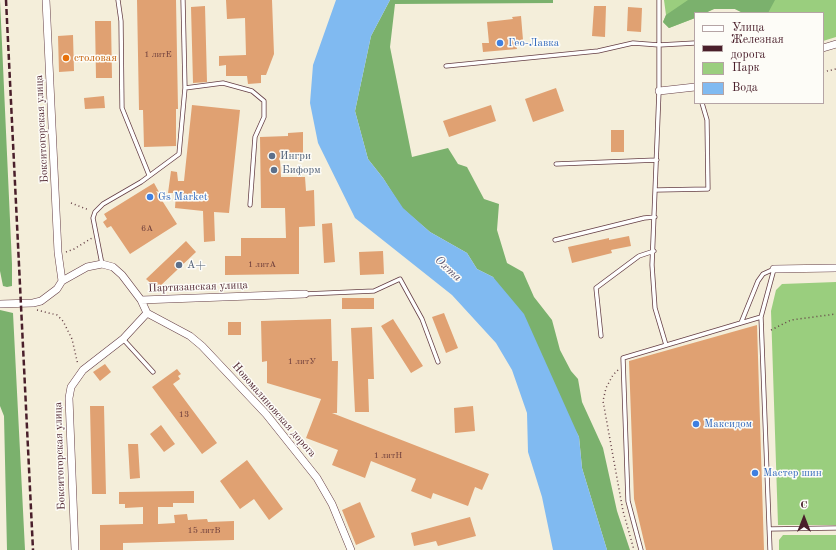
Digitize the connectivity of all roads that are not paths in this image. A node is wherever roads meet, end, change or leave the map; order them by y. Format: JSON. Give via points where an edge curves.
{"nodes":[{"id":1,"x":46,"y":0,"type":"edge"},
{"id":2,"x":118,"y":0,"type":"edge"},
{"id":3,"x":183,"y":0,"type":"edge"},
{"id":4,"x":659,"y":0,"type":"edge"},
{"id":5,"x":694,"y":43,"type":"edge"},
{"id":6,"x":836,"y":44,"type":"edge"},
{"id":7,"x":659,"y":45,"type":"junction"},
{"id":8,"x":824,"y":48,"type":"edge"},
{"id":9,"x":446,"y":66,"type":"dead end"},
{"id":10,"x":694,"y":87,"type":"edge"},
{"id":11,"x":185,"y":88,"type":"junction"},
{"id":12,"x":659,"y":91,"type":"junction"},
{"id":13,"x":702,"y":104,"type":"edge"},
{"id":14,"x":657,"y":160,"type":"junction"},
{"id":15,"x":556,"y":164,"type":"dead end"},
{"id":16,"x":149,"y":175,"type":"junction"},
{"id":17,"x":656,"y":190,"type":"junction"},
{"id":18,"x":250,"y":205,"type":"dead end"},
{"id":19,"x":655,"y":217,"type":"junction"},
{"id":20,"x":555,"y":240,"type":"dead end"},
{"id":21,"x":654,"y":251,"type":"junction"},
{"id":22,"x":102,"y":264,"type":"junction"},
{"id":23,"x":836,"y":268,"type":"edge"},
{"id":24,"x":774,"y":269,"type":"junction"},
{"id":25,"x":62,"y":281,"type":"junction"},
{"id":26,"x":305,"y":294,"type":"joint"},
{"id":27,"x":141,"y":300,"type":"junction"},
{"id":28,"x":0,"y":304,"type":"edge"},
{"id":29,"x":147,"y":313,"type":"junction"},
{"id":30,"x":762,"y":317,"type":"junction"},
{"id":31,"x":741,"y":323,"type":"junction"},
{"id":32,"x":601,"y":336,"type":"dead end"},
{"id":33,"x":123,"y":339,"type":"junction"},
{"id":34,"x":666,"y":345,"type":"junction"},
{"id":35,"x":438,"y":362,"type":"dead end"},
{"id":36,"x":153,"y":372,"type":"dead end"},
{"id":37,"x":836,"y":528,"type":"edge"},
{"id":38,"x":769,"y":529,"type":"junction"},
{"id":39,"x":75,"y":550,"type":"edge"},
{"id":40,"x":351,"y":550,"type":"edge"},
{"id":41,"x":641,"y":550,"type":"edge"},
{"id":42,"x":770,"y":550,"type":"edge"}],
"edges":[{"from":1,"to":25,"type":"street","name":"Бокситогорская улица","via":[[58,252]]},
{"from":2,"to":16,"type":"lane","via":[[121,21],[122,108]]},
{"from":3,"to":11,"type":"lane"},
{"from":4,"to":7,"type":"lane"},
{"from":5,"to":7,"type":"lane"},
{"from":6,"to":8,"type":"street"},
{"from":7,"to":9,"type":"lane","via":[[633,43],[598,51]]},
{"from":7,"to":12,"type":"lane"},
{"from":10,"to":12,"type":"street"},
{"from":11,"to":16,"type":"lane","via":[[179,154]]},
{"from":11,"to":18,"type":"lane","via":[[223,83],[252,91],[264,101],[264,117],[255,137]]},
{"from":12,"to":14,"type":"lane"},
{"from":13,"to":17,"type":"lane","via":[[707,120],[708,189]]},
{"from":14,"to":15,"type":"lane"},
{"from":14,"to":17,"type":"lane"},
{"from":16,"to":22,"type":"lane","via":[[103,204],[95,212],[93,218]]},
{"from":17,"to":19,"type":"lane"},
{"from":19,"to":20,"type":"lane"},
{"from":19,"to":21,"type":"lane"},
{"from":21,"to":32,"type":"lane","via":[[639,256],[596,288]]},
{"from":21,"to":34,"type":"lane","via":[[652,265],[655,308]]},
{"from":22,"to":25,"type":"street","via":[[87,267]]},
{"from":22,"to":27,"type":"street","name":"Партизанская улица","via":[[113,267],[122,275]]},
{"from":23,"to":24,"type":"street"},
{"from":24,"to":30,"type":"lane"},
{"from":24,"to":31,"type":"lane","via":[[763,274],[758,281]]},
{"from":25,"to":28,"type":"street","via":[[53,293],[41,301]]},
{"from":26,"to":27,"type":"street","name":"Партизанская улица"},
{"from":26,"to":35,"type":"lane","via":[[374,291],[400,279],[422,319]]},
{"from":27,"to":29,"type":"street"},
{"from":29,"to":33,"type":"street","name":"Бокситогорская улица"},
{"from":29,"to":40,"type":"street","name":"Новомалиновская дорога","via":[[178,329],[202,346],[266,414],[325,491]]},
{"from":30,"to":31,"type":"lane"},
{"from":30,"to":38,"type":"lane"},
{"from":31,"to":34,"type":"lane"},
{"from":33,"to":36,"type":"lane"},
{"from":33,"to":39,"type":"street","name":"Бокситогорская улица","via":[[84,370],[71,387],[69,398]]},
{"from":34,"to":41,"type":"lane","via":[[623,358],[628,501]]},
{"from":37,"to":38,"type":"lane"},
{"from":38,"to":42,"type":"lane"}]}
